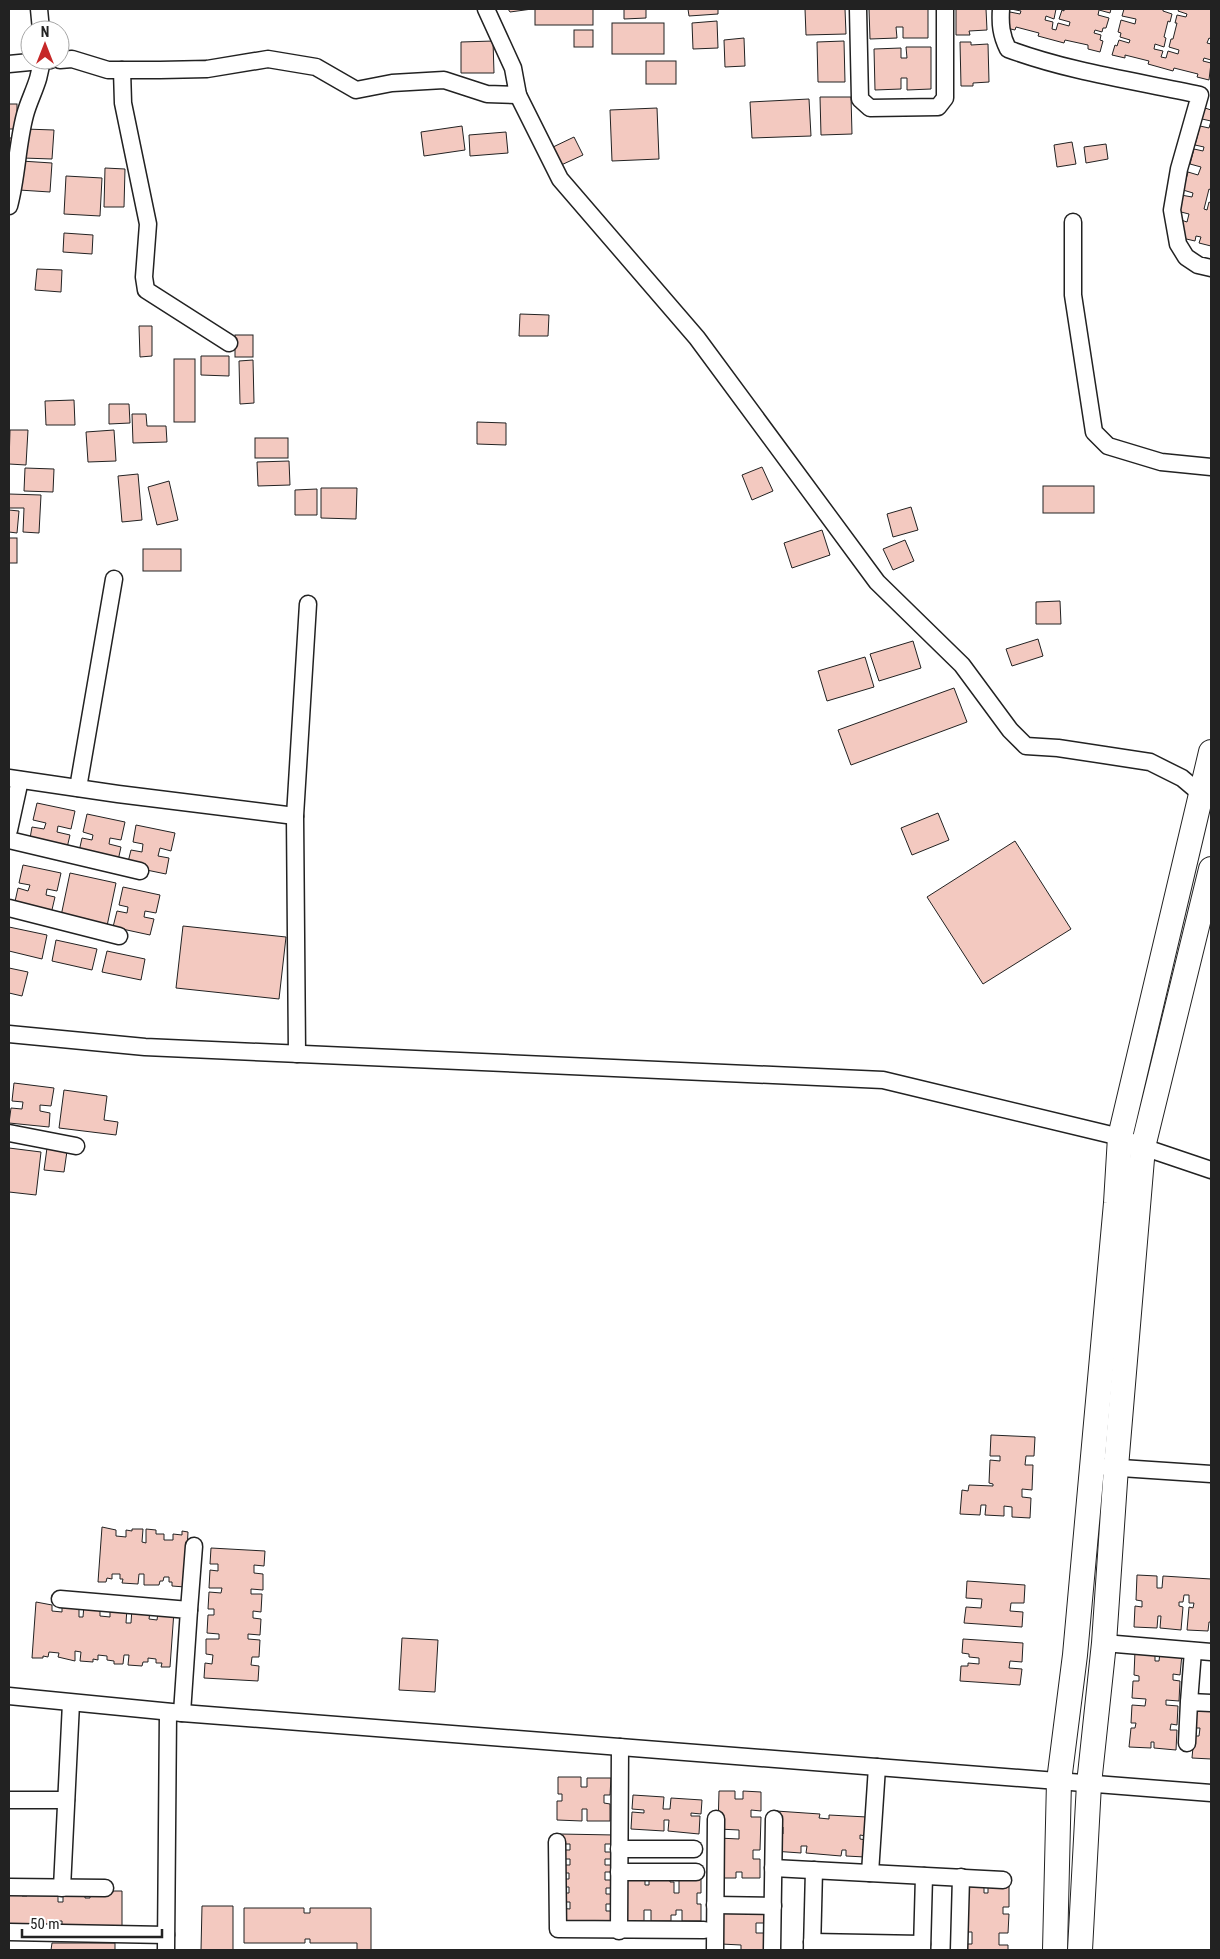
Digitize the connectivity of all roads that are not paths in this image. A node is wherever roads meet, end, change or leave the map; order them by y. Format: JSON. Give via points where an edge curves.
{"nodes":[{"id":1,"x":486,"y":9,"type":"edge"},
{"id":2,"x":858,"y":9,"type":"edge"},
{"id":3,"x":945,"y":9,"type":"edge"},
{"id":4,"x":1002,"y":9,"type":"edge"},
{"id":5,"x":70,"y":59,"type":"edge"},
{"id":6,"x":41,"y":70,"type":"edge"},
{"id":7,"x":122,"y":70,"type":"junction"},
{"id":8,"x":518,"y":94,"type":"junction"},
{"id":9,"x":1206,"y":96,"type":"edge"},
{"id":10,"x":9,"y":206,"type":"edge"},
{"id":11,"x":1073,"y":222,"type":"dead end"},
{"id":12,"x":1211,"y":268,"type":"edge"},
{"id":13,"x":229,"y":343,"type":"dead end"},
{"id":14,"x":1211,"y":467,"type":"edge"},
{"id":15,"x":114,"y":579,"type":"dead end"},
{"id":16,"x":308,"y":604,"type":"dead end"},
{"id":17,"x":1211,"y":752,"type":"edge"},
{"id":18,"x":15,"y":779,"type":"edge"},
{"id":19,"x":78,"y":788,"type":"junction"},
{"id":20,"x":1202,"y":794,"type":"junction"},
{"id":21,"x":296,"y":816,"type":"junction"},
{"id":22,"x":9,"y":830,"type":"edge"},
{"id":23,"x":9,"y":840,"type":"edge"},
{"id":24,"x":1211,"y":869,"type":"edge"},
{"id":25,"x":140,"y":871,"type":"dead end"},
{"id":26,"x":9,"y":908,"type":"edge"},
{"id":27,"x":119,"y":936,"type":"dead end"},
{"id":28,"x":9,"y":1034,"type":"edge"},
{"id":29,"x":297,"y":1054,"type":"junction"},
{"id":30,"x":9,"y":1133,"type":"edge"},
{"id":31,"x":1120,"y":1137,"type":"junction"},
{"id":32,"x":76,"y":1146,"type":"dead end"},
{"id":33,"x":1143,"y":1147,"type":"junction"},
{"id":34,"x":1211,"y":1170,"type":"edge"},
{"id":35,"x":1091,"y":1467,"type":"junction"},
{"id":36,"x":1116,"y":1467,"type":"junction"},
{"id":37,"x":1211,"y":1474,"type":"edge"},
{"id":38,"x":194,"y":1546,"type":"dead end"},
{"id":39,"x":60,"y":1599,"type":"dead end"},
{"id":40,"x":189,"y":1610,"type":"junction"},
{"id":41,"x":1104,"y":1643,"type":"junction"},
{"id":42,"x":1193,"y":1651,"type":"junction"},
{"id":43,"x":1211,"y":1652,"type":"edge"},
{"id":44,"x":9,"y":1696,"type":"edge"},
{"id":45,"x":1189,"y":1702,"type":"junction"},
{"id":46,"x":71,"y":1703,"type":"junction"},
{"id":47,"x":1211,"y":1703,"type":"edge"},
{"id":48,"x":175,"y":1712,"type":"junction"},
{"id":49,"x":1187,"y":1743,"type":"dead end"},
{"id":50,"x":620,"y":1747,"type":"junction"},
{"id":51,"x":877,"y":1767,"type":"junction"},
{"id":52,"x":1059,"y":1781,"type":"junction"},
{"id":53,"x":1089,"y":1784,"type":"junction"},
{"id":54,"x":1211,"y":1792,"type":"edge"},
{"id":55,"x":9,"y":1800,"type":"edge"},
{"id":56,"x":66,"y":1800,"type":"junction"},
{"id":57,"x":716,"y":1819,"type":"dead end"},
{"id":58,"x":774,"y":1819,"type":"dead end"},
{"id":59,"x":557,"y":1842,"type":"dead end"},
{"id":60,"x":620,"y":1849,"type":"junction"},
{"id":61,"x":694,"y":1849,"type":"dead end"},
{"id":62,"x":773,"y":1868,"type":"junction"},
{"id":63,"x":814,"y":1870,"type":"junction"},
{"id":64,"x":620,"y":1872,"type":"junction"},
{"id":65,"x":696,"y":1872,"type":"dead end"},
{"id":66,"x":870,"y":1873,"type":"junction"},
{"id":67,"x":924,"y":1876,"type":"junction"},
{"id":68,"x":961,"y":1878,"type":"junction"},
{"id":69,"x":1003,"y":1880,"type":"dead end"},
{"id":70,"x":9,"y":1888,"type":"edge"},
{"id":71,"x":62,"y":1888,"type":"junction"},
{"id":72,"x":105,"y":1888,"type":"dead end"},
{"id":73,"x":715,"y":1905,"type":"junction"},
{"id":74,"x":773,"y":1906,"type":"junction"},
{"id":75,"x":704,"y":1930,"type":"dead end"},
{"id":76,"x":620,"y":1931,"type":"junction"},
{"id":77,"x":9,"y":1932,"type":"edge"},
{"id":78,"x":166,"y":1942,"type":"edge"},
{"id":79,"x":812,"y":1946,"type":"edge"},
{"id":80,"x":922,"y":1947,"type":"edge"},
{"id":81,"x":715,"y":1950,"type":"edge"},
{"id":82,"x":772,"y":1950,"type":"edge"},
{"id":83,"x":959,"y":1950,"type":"edge"},
{"id":84,"x":1055,"y":1950,"type":"edge"},
{"id":85,"x":1080,"y":1950,"type":"edge"}],
"edges":[{"from":1,"to":8,"type":"street","via":[[512,68]]},
{"from":2,"to":3,"type":"street","via":[[860,99],[870,108],[938,107],[942,104],[945,98]]},
{"from":4,"to":9,"type":"street","via":[[1002,37],[1008,49],[1067,67]]},
{"from":5,"to":7,"type":"street","via":[[108,70]]},
{"from":6,"to":10,"type":"street","via":[[23,122]]},
{"from":7,"to":8,"type":"street","via":[[207,69],[268,59],[316,67],[356,90],[392,83],[444,80],[487,94]]},
{"from":7,"to":13,"type":"street","via":[[123,103],[148,224],[146,290]]},
{"from":8,"to":20,"type":"street","via":[[560,179],[697,338],[877,582],[962,665],[1010,730],[1026,746],[1150,762],[1182,778]]},
{"from":9,"to":12,"type":"street","via":[[1179,169],[1172,210],[1178,244],[1186,257]]},
{"from":11,"to":14,"type":"street","via":[[1073,295],[1094,432],[1108,446],[1160,462]]},
{"from":15,"to":19,"type":"street"},
{"from":16,"to":21,"type":"street"},
{"from":17,"to":20,"type":"street"},
{"from":18,"to":19,"type":"street"},
{"from":18,"to":22,"type":"street"},
{"from":19,"to":21,"type":"street"},
{"from":20,"to":31,"type":"street"},
{"from":21,"to":29,"type":"street"},
{"from":23,"to":25,"type":"street"},
{"from":24,"to":33,"type":"street"},
{"from":26,"to":27,"type":"street"},
{"from":28,"to":29,"type":"street","via":[[145,1047]]},
{"from":29,"to":31,"type":"street","via":[[884,1080]]},
{"from":30,"to":32,"type":"street"},
{"from":31,"to":33,"type":"street"},
{"from":31,"to":35,"type":"street"},
{"from":33,"to":34,"type":"street"},
{"from":33,"to":36,"type":"street"},
{"from":35,"to":36,"type":"street"},
{"from":35,"to":52,"type":"street","via":[[1075,1655]]},
{"from":36,"to":37,"type":"street"},
{"from":36,"to":41,"type":"street"},
{"from":38,"to":40,"type":"street"},
{"from":39,"to":40,"type":"street"},
{"from":40,"to":48,"type":"street"},
{"from":41,"to":42,"type":"street"},
{"from":41,"to":53,"type":"street"},
{"from":42,"to":43,"type":"street"},
{"from":42,"to":45,"type":"street"},
{"from":44,"to":46,"type":"street"},
{"from":45,"to":47,"type":"street"},
{"from":45,"to":49,"type":"street"},
{"from":46,"to":48,"type":"street"},
{"from":46,"to":56,"type":"street"},
{"from":48,"to":50,"type":"street"},
{"from":48,"to":78,"type":"street"},
{"from":50,"to":51,"type":"street"},
{"from":50,"to":60,"type":"street"},
{"from":51,"to":52,"type":"street"},
{"from":51,"to":66,"type":"street"},
{"from":52,"to":53,"type":"street"},
{"from":52,"to":84,"type":"street"},
{"from":53,"to":54,"type":"street"},
{"from":53,"to":85,"type":"street"},
{"from":55,"to":56,"type":"street"},
{"from":56,"to":71,"type":"street"},
{"from":57,"to":73,"type":"street"},
{"from":58,"to":62,"type":"street"},
{"from":59,"to":76,"type":"street","via":[[558,1929]]},
{"from":60,"to":61,"type":"street"},
{"from":60,"to":64,"type":"street"},
{"from":62,"to":63,"type":"street"},
{"from":62,"to":74,"type":"street"},
{"from":63,"to":66,"type":"street"},
{"from":63,"to":79,"type":"street"},
{"from":64,"to":65,"type":"street"},
{"from":64,"to":76,"type":"street"},
{"from":66,"to":67,"type":"street"},
{"from":67,"to":68,"type":"street"},
{"from":67,"to":80,"type":"street"},
{"from":68,"to":69,"type":"street"},
{"from":68,"to":83,"type":"street"},
{"from":70,"to":71,"type":"street"},
{"from":71,"to":72,"type":"street"},
{"from":73,"to":74,"type":"street"},
{"from":73,"to":81,"type":"street"},
{"from":74,"to":82,"type":"street"},
{"from":75,"to":76,"type":"street"},
{"from":77,"to":78,"type":"street"},
{"from":79,"to":80,"type":"street"}]}
